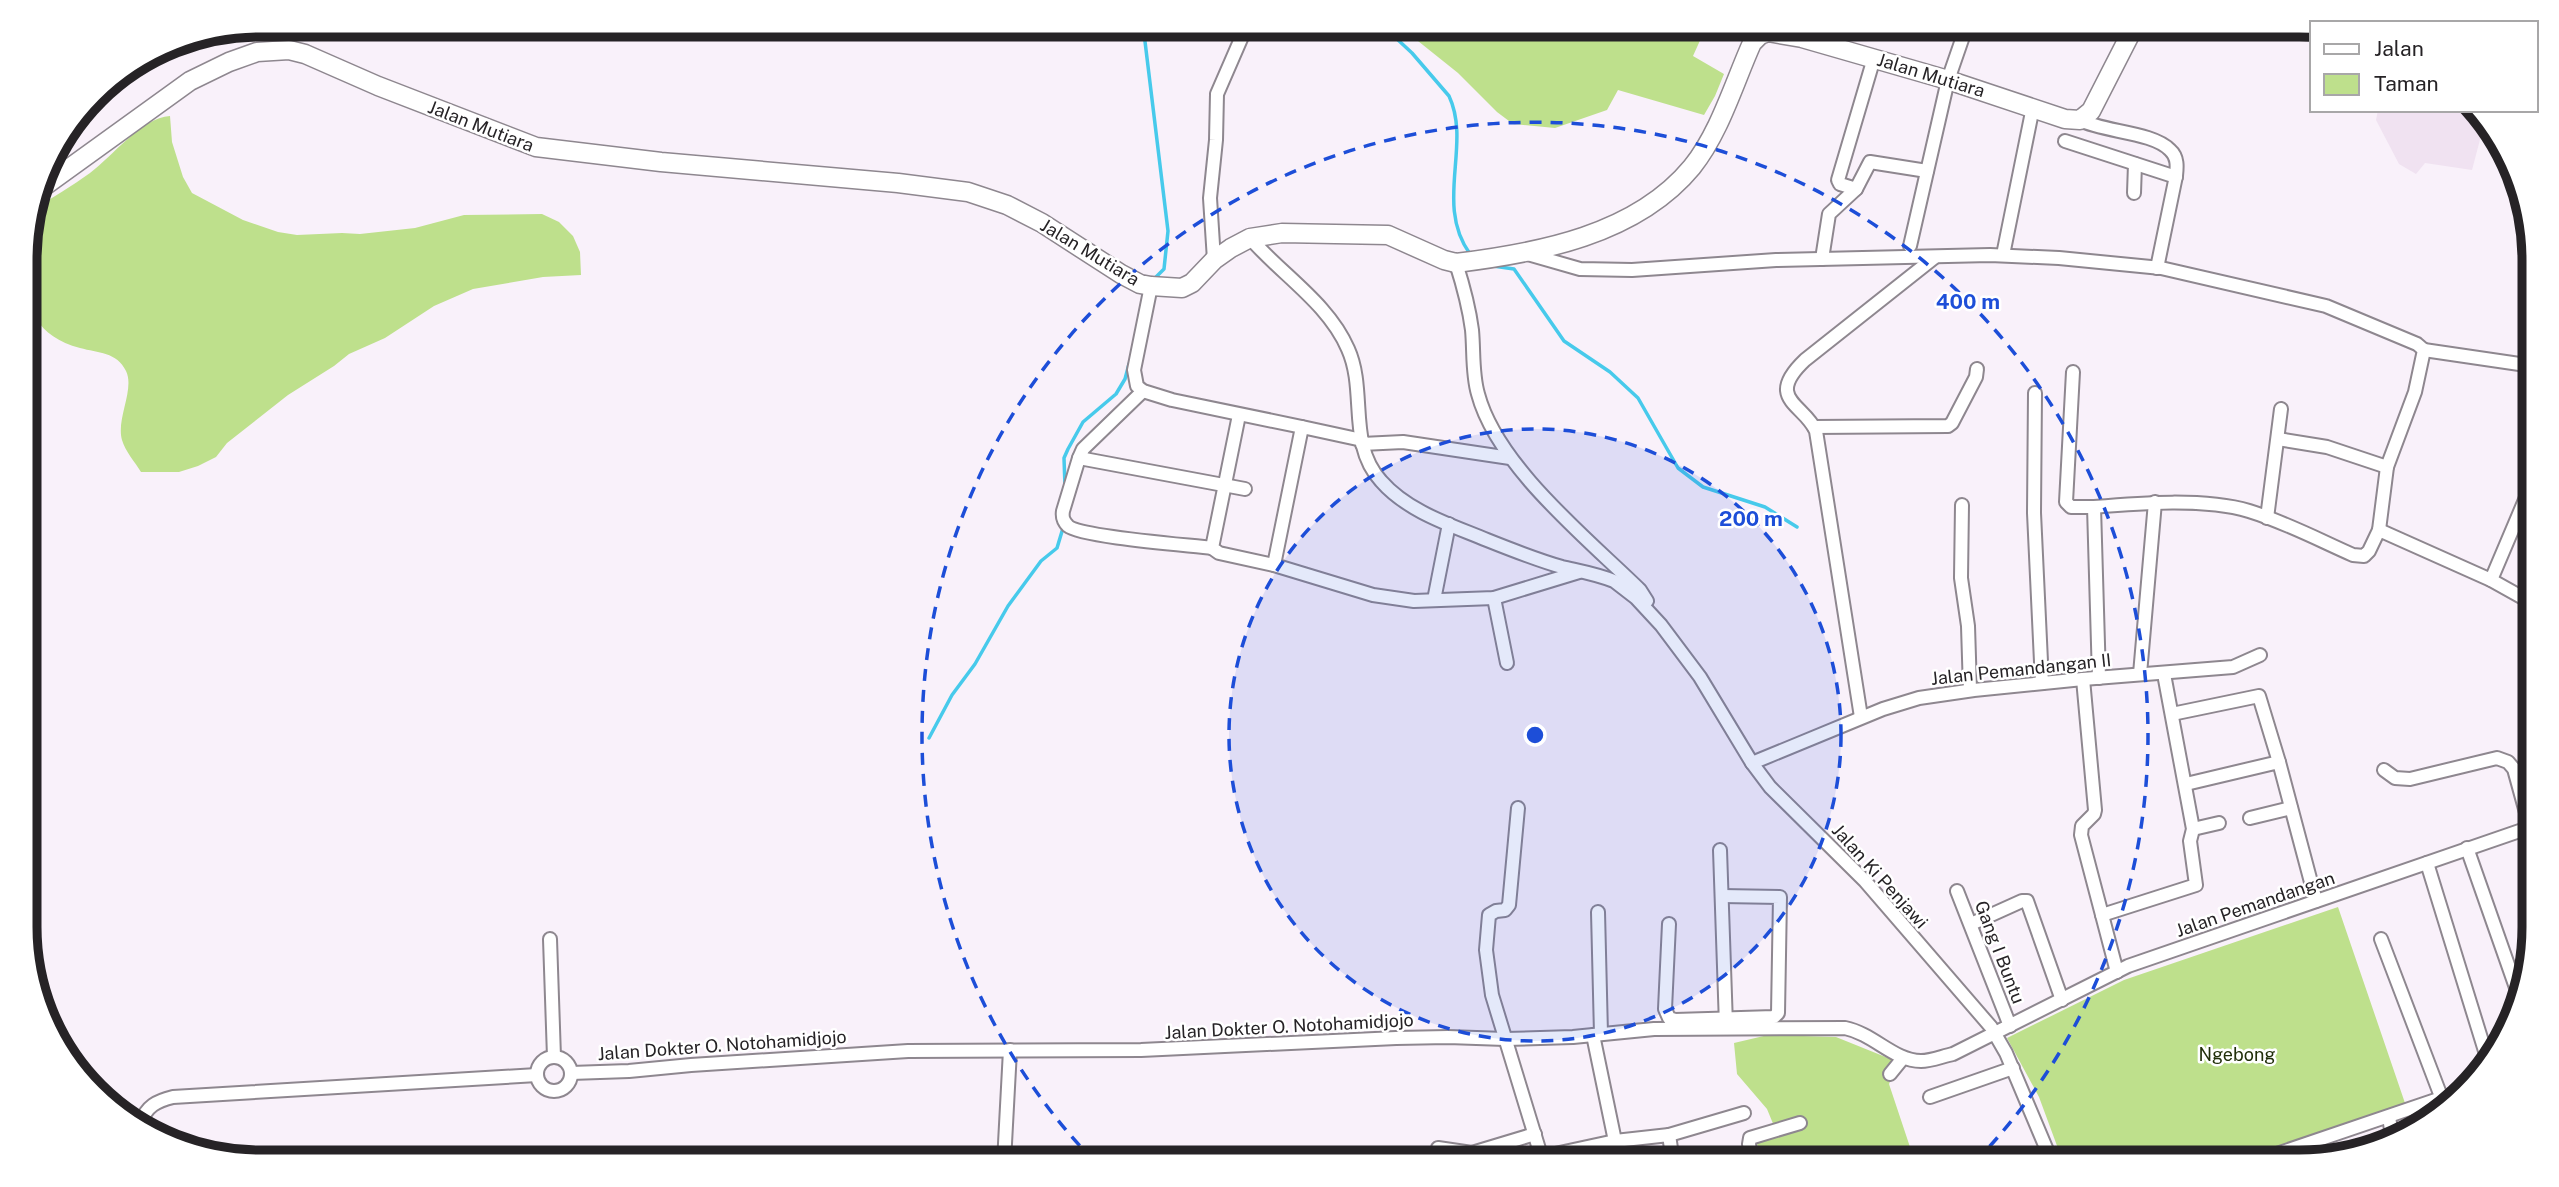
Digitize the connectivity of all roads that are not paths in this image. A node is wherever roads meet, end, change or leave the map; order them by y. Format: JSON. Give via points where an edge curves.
{"nodes":[{"id":1,"x":1241,"y":37,"type":"edge"},
{"id":2,"x":1758,"y":37,"type":"edge"},
{"id":3,"x":1796,"y":37,"type":"edge"},
{"id":4,"x":1963,"y":37,"type":"edge"},
{"id":5,"x":2128,"y":37,"type":"edge"},
{"id":6,"x":1874,"y":58,"type":"junction"},
{"id":7,"x":1948,"y":80,"type":"junction"},
{"id":8,"x":2033,"y":107,"type":"junction"},
{"id":9,"x":2085,"y":122,"type":"junction"},
{"id":10,"x":2065,"y":141,"type":"dead end"},
{"id":11,"x":2089,"y":149,"type":"junction"},
{"id":12,"x":2135,"y":164,"type":"junction"},
{"id":13,"x":1927,"y":171,"type":"junction"},
{"id":14,"x":2176,"y":177,"type":"junction"},
{"id":15,"x":52,"y":181,"type":"edge"},
{"id":16,"x":1856,"y":189,"type":"junction"},
{"id":17,"x":2134,"y":193,"type":"dead end"},
{"id":18,"x":1250,"y":238,"type":"junction"},
{"id":19,"x":1910,"y":246,"type":"dead end"},
{"id":20,"x":1521,"y":253,"type":"junction"},
{"id":21,"x":2003,"y":255,"type":"junction"},
{"id":22,"x":1935,"y":256,"type":"junction"},
{"id":23,"x":1822,"y":259,"type":"junction"},
{"id":24,"x":1214,"y":260,"type":"junction"},
{"id":25,"x":1456,"y":263,"type":"junction"},
{"id":26,"x":2157,"y":268,"type":"junction"},
{"id":27,"x":1150,"y":286,"type":"junction"},
{"id":28,"x":2424,"y":350,"type":"junction"},
{"id":29,"x":2522,"y":364,"type":"edge"},
{"id":30,"x":1977,"y":369,"type":"dead end"},
{"id":31,"x":2073,"y":372,"type":"dead end"},
{"id":32,"x":1143,"y":391,"type":"junction"},
{"id":33,"x":2035,"y":393,"type":"dead end"},
{"id":34,"x":2281,"y":409,"type":"dead end"},
{"id":35,"x":1239,"y":415,"type":"junction"},
{"id":36,"x":1814,"y":426,"type":"junction"},
{"id":37,"x":1302,"y":427,"type":"junction"},
{"id":38,"x":2278,"y":439,"type":"junction"},
{"id":39,"x":1362,"y":442,"type":"junction"},
{"id":40,"x":1079,"y":458,"type":"junction"},
{"id":41,"x":1510,"y":458,"type":"junction"},
{"id":42,"x":2387,"y":467,"type":"junction"},
{"id":43,"x":1226,"y":486,"type":"junction"},
{"id":44,"x":1245,"y":489,"type":"dead end"},
{"id":45,"x":2155,"y":502,"type":"junction"},
{"id":46,"x":1962,"y":505,"type":"dead end"},
{"id":47,"x":2094,"y":507,"type":"junction"},
{"id":48,"x":2522,"y":507,"type":"edge"},
{"id":49,"x":2267,"y":518,"type":"junction"},
{"id":50,"x":1449,"y":524,"type":"junction"},
{"id":51,"x":2379,"y":530,"type":"junction"},
{"id":52,"x":1212,"y":548,"type":"junction"},
{"id":53,"x":1274,"y":565,"type":"junction"},
{"id":54,"x":1583,"y":571,"type":"junction"},
{"id":55,"x":2491,"y":580,"type":"junction"},
{"id":56,"x":2522,"y":597,"type":"edge"},
{"id":57,"x":1494,"y":598,"type":"junction"},
{"id":58,"x":1434,"y":600,"type":"junction"},
{"id":59,"x":1652,"y":614,"type":"junction"},
{"id":60,"x":2260,"y":655,"type":"dead end"},
{"id":61,"x":1507,"y":663,"type":"dead end"},
{"id":62,"x":2140,"y":674,"type":"junction"},
{"id":63,"x":2164,"y":674,"type":"junction"},
{"id":64,"x":2099,"y":678,"type":"junction"},
{"id":65,"x":2083,"y":679,"type":"junction"},
{"id":66,"x":2042,"y":683,"type":"junction"},
{"id":67,"x":1970,"y":690,"type":"junction"},
{"id":68,"x":2172,"y":714,"type":"junction"},
{"id":69,"x":1861,"y":717,"type":"junction"},
{"id":70,"x":2279,"y":762,"type":"junction"},
{"id":71,"x":1752,"y":763,"type":"junction"},
{"id":72,"x":2384,"y":770,"type":"dead end"},
{"id":73,"x":2186,"y":784,"type":"junction"},
{"id":74,"x":2522,"y":794,"type":"edge"},
{"id":75,"x":1518,"y":808,"type":"dead end"},
{"id":76,"x":2291,"y":808,"type":"junction"},
{"id":77,"x":2250,"y":818,"type":"dead end"},
{"id":78,"x":2219,"y":823,"type":"dead end"},
{"id":79,"x":2193,"y":829,"type":"junction"},
{"id":80,"x":2522,"y":829,"type":"edge"},
{"id":81,"x":2468,"y":848,"type":"junction"},
{"id":82,"x":1720,"y":850,"type":"dead end"},
{"id":83,"x":2427,"y":863,"type":"junction"},
{"id":84,"x":1957,"y":891,"type":"dead end"},
{"id":85,"x":1722,"y":896,"type":"junction"},
{"id":86,"x":2316,"y":901,"type":"junction"},
{"id":87,"x":1598,"y":912,"type":"dead end"},
{"id":88,"x":2102,"y":915,"type":"junction"},
{"id":89,"x":1669,"y":924,"type":"dead end"},
{"id":90,"x":1971,"y":924,"type":"junction"},
{"id":91,"x":2381,"y":939,"type":"dead end"},
{"id":92,"x":550,"y":940,"type":"dead end"},
{"id":93,"x":2118,"y":972,"type":"junction"},
{"id":94,"x":2515,"y":985,"type":"edge"},
{"id":95,"x":2062,"y":1000,"type":"junction"},
{"id":96,"x":1726,"y":1023,"type":"junction"},
{"id":97,"x":2010,"y":1026,"type":"junction"},
{"id":98,"x":1995,"y":1034,"type":"junction"},
{"id":99,"x":1597,"y":1035,"type":"junction"},
{"id":100,"x":1505,"y":1039,"type":"junction"},
{"id":101,"x":2485,"y":1049,"type":"edge"},
{"id":102,"x":1010,"y":1050,"type":"junction"},
{"id":103,"x":554,"y":1057,"type":"junction"},
{"id":104,"x":1903,"y":1058,"type":"junction"},
{"id":105,"x":2012,"y":1068,"type":"junction"},
{"id":106,"x":571,"y":1073,"type":"junction"},
{"id":107,"x":537,"y":1074,"type":"junction"},
{"id":108,"x":1890,"y":1074,"type":"dead end"},
{"id":109,"x":1930,"y":1097,"type":"dead end"},
{"id":110,"x":2441,"y":1098,"type":"edge"},
{"id":111,"x":2438,"y":1101,"type":"edge"},
{"id":112,"x":1744,"y":1114,"type":"dead end"},
{"id":113,"x":2389,"y":1117,"type":"junction"},
{"id":114,"x":144,"y":1118,"type":"edge"},
{"id":115,"x":1800,"y":1123,"type":"dead end"},
{"id":116,"x":2391,"y":1130,"type":"edge"},
{"id":117,"x":1535,"y":1135,"type":"junction"},
{"id":118,"x":1669,"y":1135,"type":"junction"},
{"id":119,"x":1615,"y":1141,"type":"junction"},
{"id":120,"x":1437,"y":1148,"type":"dead end"},
{"id":121,"x":1005,"y":1150,"type":"edge"},
{"id":122,"x":1445,"y":1150,"type":"edge"},
{"id":123,"x":1493,"y":1150,"type":"edge"},
{"id":124,"x":1539,"y":1150,"type":"edge"},
{"id":125,"x":1580,"y":1150,"type":"edge"},
{"id":126,"x":1671,"y":1150,"type":"edge"},
{"id":127,"x":1750,"y":1150,"type":"edge"},
{"id":128,"x":2047,"y":1150,"type":"edge"},
{"id":129,"x":2289,"y":1150,"type":"edge"}],
"edges":[{"from":1,"to":24,"type":"street","via":[[1217,94],[1210,198]]},
{"from":2,"to":20,"type":"street","name":"Jalan Mutiara","via":[[1708,142],[1691,168],[1667,190],[1596,234]]},
{"from":3,"to":6,"type":"street","name":"Jalan Mutiara"},
{"from":4,"to":7,"type":"street"},
{"from":5,"to":9,"type":"street"},
{"from":6,"to":7,"type":"street","name":"Jalan Mutiara"},
{"from":6,"to":16,"type":"street","via":[[1838,180]]},
{"from":7,"to":8,"type":"street","name":"Jalan Mutiara"},
{"from":7,"to":13,"type":"street"},
{"from":8,"to":9,"type":"street","name":"Jalan Mutiara"},
{"from":8,"to":21,"type":"street"},
{"from":9,"to":11,"type":"street"},
{"from":9,"to":14,"type":"street","via":[[2159,142],[2172,151]]},
{"from":10,"to":11,"type":"street"},
{"from":11,"to":12,"type":"street"},
{"from":12,"to":14,"type":"street"},
{"from":12,"to":17,"type":"street"},
{"from":13,"to":16,"type":"street","via":[[1871,161]]},
{"from":13,"to":19,"type":"street"},
{"from":14,"to":26,"type":"street"},
{"from":15,"to":27,"type":"street","name":"Jalan Mutiara","via":[[190,81],[257,52],[289,50],[536,147],[968,192],[1042,223],[1121,274]]},
{"from":16,"to":23,"type":"street","via":[[1828,215]]},
{"from":18,"to":24,"type":"street","name":"Jalan Mutiara"},
{"from":18,"to":25,"type":"street","name":"Jalan Mutiara","via":[[1283,233],[1388,235]]},
{"from":18,"to":39,"type":"street","via":[[1322,309],[1342,337],[1355,369]]},
{"from":20,"to":23,"type":"street","via":[[1580,269]]},
{"from":20,"to":25,"type":"street","name":"Jalan Mutiara"},
{"from":21,"to":22,"type":"street"},
{"from":21,"to":26,"type":"street"},
{"from":22,"to":23,"type":"street"},
{"from":22,"to":36,"type":"street","via":[[1798,367],[1788,387],[1789,398]]},
{"from":24,"to":27,"type":"street","name":"Jalan Mutiara","via":[[1182,288]]},
{"from":25,"to":41,"type":"street","via":[[1469,309],[1475,384]]},
{"from":26,"to":28,"type":"street","via":[[2326,306]]},
{"from":27,"to":32,"type":"street","via":[[1134,370],[1137,386]]},
{"from":28,"to":29,"type":"street"},
{"from":28,"to":42,"type":"street","via":[[2415,392]]},
{"from":30,"to":36,"type":"street","via":[[1949,425]]},
{"from":31,"to":47,"type":"street","via":[[2066,504]]},
{"from":32,"to":35,"type":"street"},
{"from":32,"to":40,"type":"street"},
{"from":33,"to":66,"type":"street","via":[[2034,513]]},
{"from":34,"to":38,"type":"street"},
{"from":35,"to":37,"type":"street"},
{"from":35,"to":43,"type":"street"},
{"from":36,"to":69,"type":"street"},
{"from":37,"to":39,"type":"street"},
{"from":37,"to":53,"type":"street"},
{"from":38,"to":42,"type":"street","via":[[2327,447]]},
{"from":38,"to":49,"type":"street"},
{"from":39,"to":41,"type":"street","via":[[1403,442]]},
{"from":39,"to":50,"type":"street","via":[[1374,472],[1392,492]]},
{"from":40,"to":43,"type":"street"},
{"from":40,"to":52,"type":"street","via":[[1062,516],[1069,528]]},
{"from":41,"to":59,"type":"street","via":[[1640,590]]},
{"from":42,"to":51,"type":"street"},
{"from":43,"to":44,"type":"street"},
{"from":43,"to":52,"type":"street"},
{"from":45,"to":47,"type":"street"},
{"from":45,"to":49,"type":"street","via":[[2224,506]]},
{"from":45,"to":62,"type":"street"},
{"from":46,"to":67,"type":"street","via":[[1961,578]]},
{"from":47,"to":64,"type":"street"},
{"from":48,"to":55,"type":"street"},
{"from":49,"to":51,"type":"street","via":[[2359,556],[2369,551]]},
{"from":50,"to":54,"type":"street","via":[[1531,557]]},
{"from":50,"to":58,"type":"street"},
{"from":51,"to":55,"type":"street"},
{"from":52,"to":53,"type":"street","via":[[1219,554]]},
{"from":53,"to":58,"type":"street","via":[[1373,595]]},
{"from":54,"to":57,"type":"street"},
{"from":54,"to":59,"type":"street","via":[[1624,587]]},
{"from":55,"to":56,"type":"street"},
{"from":57,"to":58,"type":"street"},
{"from":57,"to":61,"type":"street"},
{"from":59,"to":71,"type":"street","name":"Jalan Ki Penjawi","via":[[1700,677]]},
{"from":60,"to":63,"type":"street","name":"Jalan Pemandangan II","via":[[2236,667]]},
{"from":62,"to":63,"type":"street","name":"Jalan Pemandangan II"},
{"from":62,"to":64,"type":"street","name":"Jalan Pemandangan II"},
{"from":63,"to":68,"type":"street"},
{"from":64,"to":65,"type":"street","name":"Jalan Pemandangan II"},
{"from":65,"to":66,"type":"street","name":"Jalan Pemandangan II"},
{"from":65,"to":88,"type":"street","via":[[2095,810],[2082,826],[2081,835]]},
{"from":66,"to":67,"type":"street","name":"Jalan Pemandangan II"},
{"from":67,"to":69,"type":"street","name":"Jalan Pemandangan II","via":[[1919,698]]},
{"from":68,"to":70,"type":"street","via":[[2259,696]]},
{"from":68,"to":73,"type":"street"},
{"from":69,"to":71,"type":"street","name":"Jalan Pemandangan II"},
{"from":70,"to":73,"type":"street"},
{"from":70,"to":76,"type":"street"},
{"from":71,"to":98,"type":"street","name":"Jalan Ki Penjawi","via":[[1770,787],[1865,881]]},
{"from":72,"to":74,"type":"street","via":[[2395,778],[2410,779],[2497,758],[2514,769]]},
{"from":73,"to":79,"type":"street"},
{"from":75,"to":100,"type":"street","via":[[1509,905],[1491,913],[1487,930],[1492,995]]},
{"from":76,"to":77,"type":"street"},
{"from":76,"to":86,"type":"street"},
{"from":78,"to":79,"type":"street"},
{"from":79,"to":88,"type":"street","via":[[2195,886]]},
{"from":80,"to":81,"type":"street","name":"Jalan Pemandangan"},
{"from":81,"to":83,"type":"street","name":"Jalan Pemandangan"},
{"from":81,"to":94,"type":"street"},
{"from":82,"to":85,"type":"street"},
{"from":83,"to":86,"type":"street","name":"Jalan Pemandangan"},
{"from":83,"to":101,"type":"street"},
{"from":84,"to":90,"type":"street","name":"Gang I Buntu"},
{"from":85,"to":96,"type":"street"},
{"from":85,"to":96,"type":"street","via":[[1775,895],[1781,901],[1777,1016]]},
{"from":86,"to":93,"type":"street","name":"Jalan Pemandangan"},
{"from":87,"to":99,"type":"street"},
{"from":88,"to":93,"type":"street"},
{"from":89,"to":96,"type":"street","via":[[1667,1015],[1675,1020]]},
{"from":90,"to":95,"type":"street","via":[[2027,901]]},
{"from":90,"to":97,"type":"street","name":"Gang I Buntu"},
{"from":91,"to":110,"type":"street"},
{"from":92,"to":103,"type":"street"},
{"from":93,"to":95,"type":"street","name":"Jalan Pemandangan"},
{"from":95,"to":97,"type":"street","name":"Jalan Pemandangan"},
{"from":96,"to":99,"type":"street","name":"Jalan Dokter O. Notohamidjojo"},
{"from":96,"to":104,"type":"street","name":"Jalan Dokter O. Notohamidjojo","via":[[1845,1028],[1866,1034]]},
{"from":97,"to":98,"type":"street","name":"Jalan Pemandangan"},
{"from":98,"to":104,"type":"street","via":[[1944,1056],[1919,1061]]},
{"from":98,"to":105,"type":"street","name":"Jalan Ki Penjawi"},
{"from":99,"to":100,"type":"street","name":"Jalan Dokter O. Notohamidjojo"},
{"from":99,"to":119,"type":"street"},
{"from":100,"to":102,"type":"street","name":"Jalan Dokter O. Notohamidjojo"},
{"from":100,"to":117,"type":"street"},
{"from":102,"to":106,"type":"street","name":"Jalan Dokter O. Notohamidjojo","via":[[908,1051]]},
{"from":102,"to":121,"type":"street"},
{"from":103,"to":106,"type":"street","via":[[566,1062]]},
{"from":103,"to":107,"type":"street","via":[[541,1064]]},
{"from":104,"to":108,"type":"street"},
{"from":105,"to":109,"type":"street"},
{"from":105,"to":128,"type":"street","name":"Jalan Ki Penjawi"},
{"from":106,"to":107,"type":"street","via":[[569,1083],[555,1091],[545,1088]]},
{"from":107,"to":114,"type":"street","via":[[173,1097],[152,1105]]},
{"from":111,"to":113,"type":"street"},
{"from":112,"to":118,"type":"street"},
{"from":113,"to":116,"type":"street"},
{"from":113,"to":129,"type":"street"},
{"from":115,"to":127,"type":"street","via":[[1750,1138]]},
{"from":117,"to":123,"type":"street"},
{"from":117,"to":124,"type":"street"},
{"from":118,"to":119,"type":"street"},
{"from":118,"to":126,"type":"street"},
{"from":119,"to":125,"type":"street"},
{"from":120,"to":122,"type":"street"}]}
